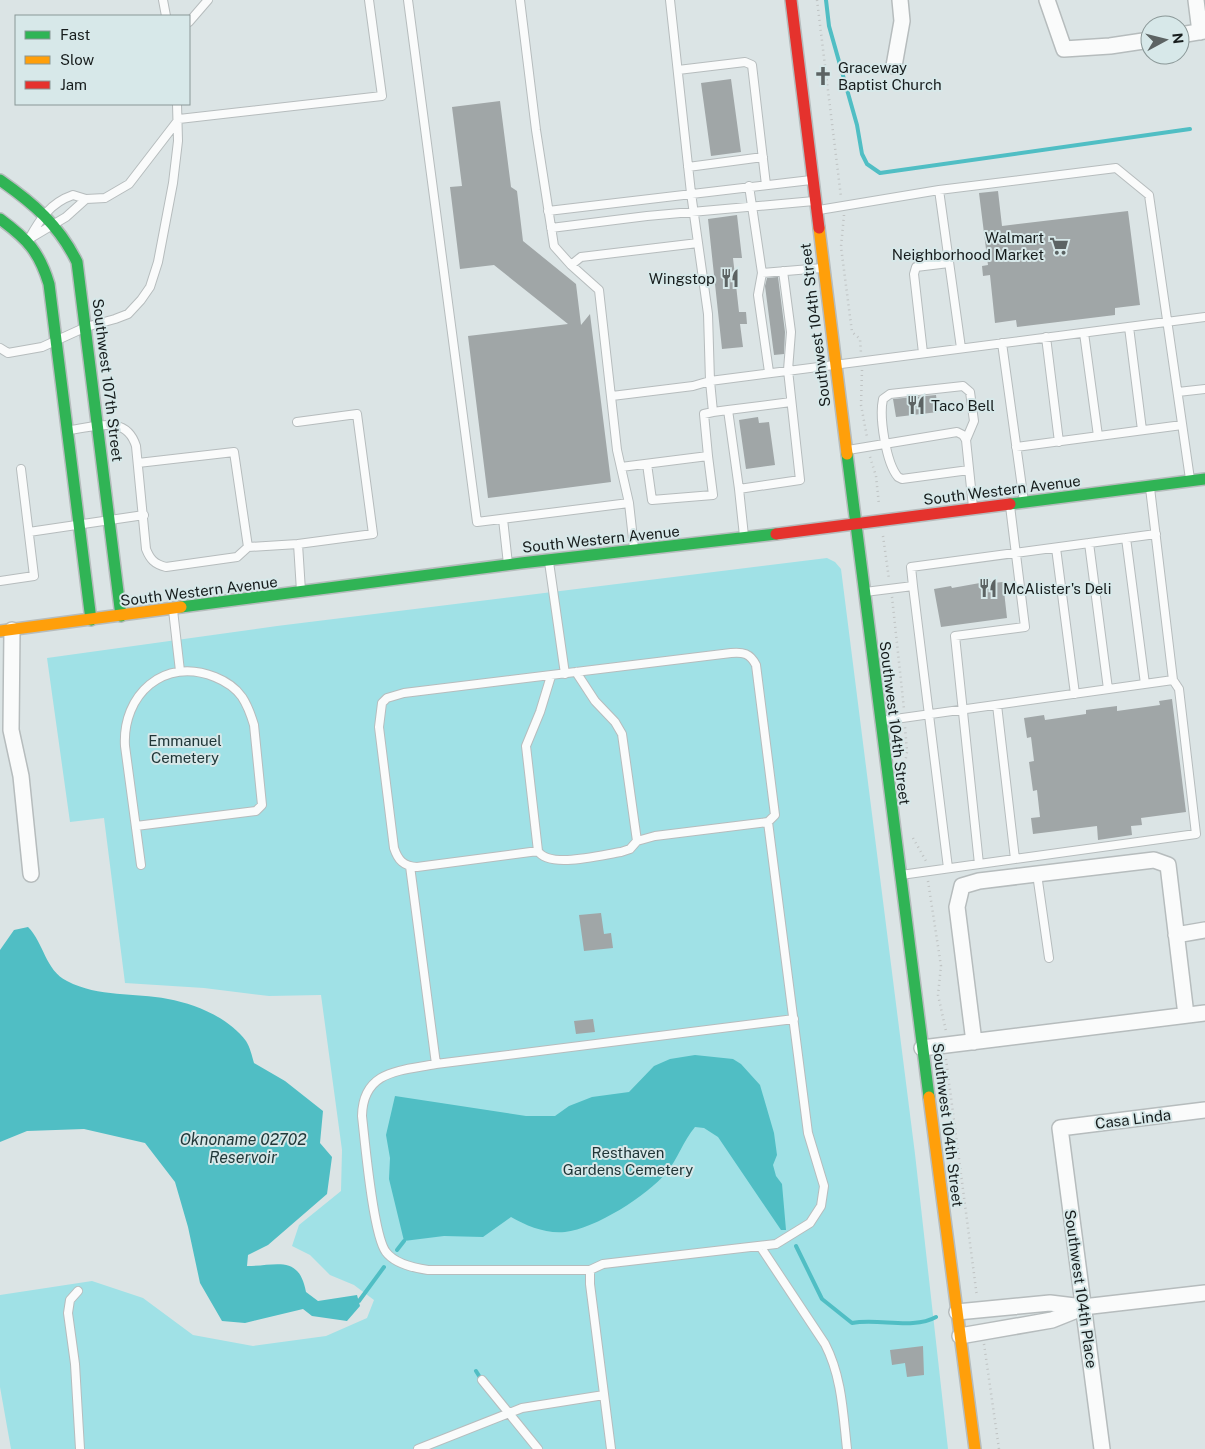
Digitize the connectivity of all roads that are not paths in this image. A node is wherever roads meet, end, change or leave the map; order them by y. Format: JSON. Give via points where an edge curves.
{"nodes":[{"id":1,"x":163,"y":0,"type":"edge"},
{"id":2,"x":208,"y":0,"type":"edge"},
{"id":3,"x":369,"y":0,"type":"edge"},
{"id":4,"x":408,"y":0,"type":"edge"},
{"id":5,"x":520,"y":0,"type":"edge"},
{"id":6,"x":670,"y":0,"type":"edge"},
{"id":7,"x":791,"y":0,"type":"edge"},
{"id":8,"x":900,"y":0,"type":"edge"},
{"id":9,"x":1047,"y":0,"type":"edge"},
{"id":10,"x":1196,"y":0,"type":"edge"},
{"id":11,"x":166,"y":15,"type":"edge"},
{"id":12,"x":190,"y":21,"type":"edge"},
{"id":13,"x":1202,"y":32,"type":"edge"},
{"id":14,"x":1140,"y":42,"type":"edge"},
{"id":15,"x":894,"y":66,"type":"dead end"},
{"id":16,"x":678,"y":70,"type":"junction"},
{"id":17,"x":177,"y":105,"type":"edge"},
{"id":18,"x":179,"y":120,"type":"junction"},
{"id":19,"x":763,"y":157,"type":"junction"},
{"id":20,"x":688,"y":167,"type":"junction"},
{"id":21,"x":0,"y":180,"type":"edge"},
{"id":22,"x":813,"y":180,"type":"junction"},
{"id":23,"x":766,"y":185,"type":"junction"},
{"id":24,"x":749,"y":186,"type":"junction"},
{"id":25,"x":939,"y":190,"type":"junction"},
{"id":26,"x":691,"y":194,"type":"junction"},
{"id":27,"x":86,"y":199,"type":"junction"},
{"id":28,"x":816,"y":206,"type":"junction"},
{"id":29,"x":752,"y":207,"type":"junction"},
{"id":30,"x":548,"y":211,"type":"junction"},
{"id":31,"x":43,"y":213,"type":"junction"},
{"id":32,"x":694,"y":213,"type":"junction"},
{"id":33,"x":0,"y":219,"type":"edge"},
{"id":34,"x":55,"y":224,"type":"junction"},
{"id":35,"x":551,"y":228,"type":"junction"},
{"id":36,"x":28,"y":239,"type":"junction"},
{"id":37,"x":698,"y":243,"type":"junction"},
{"id":38,"x":949,"y":263,"type":"junction"},
{"id":39,"x":570,"y":265,"type":"junction"},
{"id":40,"x":824,"y":268,"type":"junction"},
{"id":41,"x":783,"y":271,"type":"junction"},
{"id":42,"x":762,"y":273,"type":"junction"},
{"id":43,"x":1205,"y":317,"type":"edge"},
{"id":44,"x":1168,"y":322,"type":"junction"},
{"id":45,"x":86,"y":327,"type":"junction"},
{"id":46,"x":1129,"y":327,"type":"junction"},
{"id":47,"x":1084,"y":333,"type":"junction"},
{"id":48,"x":1046,"y":337,"type":"junction"},
{"id":49,"x":56,"y":340,"type":"junction"},
{"id":50,"x":1002,"y":343,"type":"junction"},
{"id":51,"x":961,"y":348,"type":"junction"},
{"id":52,"x":0,"y":349,"type":"edge"},
{"id":53,"x":923,"y":353,"type":"junction"},
{"id":54,"x":835,"y":364,"type":"junction"},
{"id":55,"x":788,"y":370,"type":"junction"},
{"id":56,"x":769,"y":372,"type":"junction"},
{"id":57,"x":710,"y":381,"type":"junction"},
{"id":58,"x":1205,"y":389,"type":"edge"},
{"id":59,"x":1178,"y":392,"type":"junction"},
{"id":60,"x":612,"y":396,"type":"junction"},
{"id":61,"x":791,"y":402,"type":"junction"},
{"id":62,"x":728,"y":410,"type":"junction"},
{"id":63,"x":713,"y":412,"type":"junction"},
{"id":64,"x":297,"y":422,"type":"dead end"},
{"id":65,"x":1182,"y":425,"type":"junction"},
{"id":66,"x":99,"y":426,"type":"junction"},
{"id":67,"x":68,"y":430,"type":"junction"},
{"id":68,"x":1142,"y":430,"type":"junction"},
{"id":69,"x":1098,"y":436,"type":"junction"},
{"id":70,"x":966,"y":440,"type":"junction"},
{"id":71,"x":1059,"y":442,"type":"junction"},
{"id":72,"x":886,"y":443,"type":"junction"},
{"id":73,"x":1016,"y":448,"type":"junction"},
{"id":74,"x":846,"y":450,"type":"junction"},
{"id":75,"x":708,"y":456,"type":"junction"},
{"id":76,"x":138,"y":463,"type":"junction"},
{"id":77,"x":647,"y":464,"type":"junction"},
{"id":78,"x":621,"y":467,"type":"junction"},
{"id":79,"x":21,"y":470,"type":"dead end"},
{"id":80,"x":969,"y":470,"type":"junction"},
{"id":81,"x":1205,"y":479,"type":"edge"},
{"id":82,"x":1190,"y":481,"type":"junction"},
{"id":83,"x":1150,"y":486,"type":"junction"},
{"id":84,"x":738,"y":488,"type":"junction"},
{"id":85,"x":1024,"y":502,"type":"junction"},
{"id":86,"x":629,"y":503,"type":"junction"},
{"id":87,"x":1010,"y":504,"type":"junction"},
{"id":88,"x":973,"y":509,"type":"junction"},
{"id":89,"x":144,"y":515,"type":"junction"},
{"id":90,"x":503,"y":519,"type":"junction"},
{"id":91,"x":110,"y":520,"type":"junction"},
{"id":92,"x":855,"y":524,"type":"junction"},
{"id":93,"x":79,"y":526,"type":"junction"},
{"id":94,"x":29,"y":532,"type":"junction"},
{"id":95,"x":1156,"y":534,"type":"junction"},
{"id":96,"x":744,"y":538,"type":"junction"},
{"id":97,"x":1126,"y":538,"type":"junction"},
{"id":98,"x":1089,"y":543,"type":"junction"},
{"id":99,"x":298,"y":544,"type":"junction"},
{"id":100,"x":248,"y":547,"type":"junction"},
{"id":101,"x":1056,"y":548,"type":"junction"},
{"id":102,"x":634,"y":550,"type":"junction"},
{"id":103,"x":1016,"y":553,"type":"junction"},
{"id":104,"x":549,"y":560,"type":"junction"},
{"id":105,"x":508,"y":565,"type":"junction"},
{"id":106,"x":0,"y":581,"type":"edge"},
{"id":107,"x":913,"y":586,"type":"junction"},
{"id":108,"x":863,"y":592,"type":"junction"},
{"id":109,"x":301,"y":593,"type":"junction"},
{"id":110,"x":173,"y":610,"type":"junction"},
{"id":111,"x":122,"y":616,"type":"junction"},
{"id":112,"x":90,"y":620,"type":"junction"},
{"id":113,"x":6,"y":631,"type":"edge"},
{"id":114,"x":180,"y":670,"type":"junction"},
{"id":115,"x":576,"y":672,"type":"junction"},
{"id":116,"x":565,"y":674,"type":"junction"},
{"id":117,"x":551,"y":676,"type":"junction"},
{"id":118,"x":1174,"y":680,"type":"junction"},
{"id":119,"x":1145,"y":684,"type":"junction"},
{"id":120,"x":1108,"y":689,"type":"junction"},
{"id":121,"x":1075,"y":694,"type":"junction"},
{"id":122,"x":997,"y":705,"type":"junction"},
{"id":123,"x":964,"y":710,"type":"junction"},
{"id":124,"x":928,"y":715,"type":"junction"},
{"id":125,"x":880,"y":722,"type":"junction"},
{"id":126,"x":768,"y":822,"type":"junction"},
{"id":127,"x":136,"y":826,"type":"junction"},
{"id":128,"x":637,"y":841,"type":"junction"},
{"id":129,"x":538,"y":851,"type":"junction"},
{"id":130,"x":1015,"y":859,"type":"junction"},
{"id":131,"x":979,"y":864,"type":"junction"},
{"id":132,"x":141,"y":865,"type":"dead end"},
{"id":133,"x":410,"y":866,"type":"junction"},
{"id":134,"x":948,"y":868,"type":"junction"},
{"id":135,"x":32,"y":874,"type":"dead end"},
{"id":136,"x":1037,"y":874,"type":"junction"},
{"id":137,"x":899,"y":875,"type":"junction"},
{"id":138,"x":1205,"y":930,"type":"edge"},
{"id":139,"x":1176,"y":935,"type":"junction"},
{"id":140,"x":1049,"y":958,"type":"dead end"},
{"id":141,"x":1205,"y":1013,"type":"edge"},
{"id":142,"x":1186,"y":1015,"type":"junction"},
{"id":143,"x":794,"y":1019,"type":"junction"},
{"id":144,"x":974,"y":1042,"type":"junction"},
{"id":145,"x":922,"y":1048,"type":"junction"},
{"id":146,"x":436,"y":1064,"type":"junction"},
{"id":147,"x":1205,"y":1110,"type":"edge"},
{"id":148,"x":1060,"y":1128,"type":"joint"},
{"id":149,"x":760,"y":1246,"type":"junction"},
{"id":150,"x":590,"y":1270,"type":"junction"},
{"id":151,"x":78,"y":1290,"type":"dead end"},
{"id":152,"x":1205,"y":1292,"type":"edge"},
{"id":153,"x":1083,"y":1307,"type":"junction"},
{"id":154,"x":957,"y":1312,"type":"junction"},
{"id":155,"x":960,"y":1336,"type":"junction"},
{"id":156,"x":482,"y":1380,"type":"dead end"},
{"id":157,"x":604,"y":1395,"type":"junction"},
{"id":158,"x":510,"y":1412,"type":"junction"},
{"id":159,"x":80,"y":1449,"type":"edge"},
{"id":160,"x":418,"y":1449,"type":"edge"},
{"id":161,"x":538,"y":1449,"type":"edge"},
{"id":162,"x":611,"y":1449,"type":"edge"},
{"id":163,"x":847,"y":1449,"type":"edge"},
{"id":164,"x":975,"y":1449,"type":"edge"},
{"id":165,"x":1102,"y":1449,"type":"edge"}],
"edges":[{"from":1,"to":11,"type":"lane"},
{"from":2,"to":12,"type":"lane"},
{"from":3,"to":18,"type":"lane","via":[[382,96]]},
{"from":4,"to":90,"type":"lane","via":[[477,522]]},
{"from":5,"to":30,"type":"lane"},
{"from":6,"to":16,"type":"lane"},
{"from":7,"to":22,"type":"main road","name":"Southwest 104th Street"},
{"from":8,"to":15,"type":"street","via":[[902,21]]},
{"from":9,"to":14,"type":"street","via":[[1064,49]]},
{"from":10,"to":13,"type":"street"},
{"from":16,"to":19,"type":"lane","via":[[745,62],[752,65]]},
{"from":16,"to":20,"type":"lane"},
{"from":17,"to":18,"type":"lane"},
{"from":18,"to":27,"type":"lane","via":[[129,184],[105,198]]},
{"from":18,"to":45,"type":"lane","via":[[173,184],[150,287],[128,314]]},
{"from":19,"to":20,"type":"lane"},
{"from":19,"to":23,"type":"lane"},
{"from":20,"to":26,"type":"lane"},
{"from":21,"to":31,"type":"main road","name":"Southwest 107th Street"},
{"from":22,"to":23,"type":"lane"},
{"from":22,"to":28,"type":"main road","name":"Southwest 104th Street"},
{"from":23,"to":24,"type":"lane"},
{"from":24,"to":26,"type":"lane"},
{"from":24,"to":29,"type":"lane"},
{"from":25,"to":28,"type":"lane"},
{"from":25,"to":38,"type":"lane"},
{"from":25,"to":44,"type":"lane","via":[[1116,168],[1149,195]]},
{"from":26,"to":30,"type":"lane"},
{"from":26,"to":32,"type":"lane"},
{"from":27,"to":31,"type":"lane","via":[[73,195]]},
{"from":27,"to":34,"type":"lane"},
{"from":28,"to":29,"type":"lane"},
{"from":28,"to":40,"type":"main road","name":"Southwest 104th Street"},
{"from":29,"to":32,"type":"lane"},
{"from":29,"to":42,"type":"lane"},
{"from":30,"to":35,"type":"lane"},
{"from":31,"to":34,"type":"main road","name":"Southwest 107th Street"},
{"from":31,"to":36,"type":"lane"},
{"from":32,"to":35,"type":"lane"},
{"from":32,"to":37,"type":"lane"},
{"from":33,"to":36,"type":"main road"},
{"from":34,"to":36,"type":"lane"},
{"from":34,"to":45,"type":"main road","name":"Southwest 107th Street","via":[[68,241],[77,262]]},
{"from":35,"to":39,"type":"lane","via":[[554,246]]},
{"from":36,"to":49,"type":"main road","via":[[42,258],[49,284]]},
{"from":37,"to":39,"type":"lane","via":[[581,256]]},
{"from":37,"to":57,"type":"lane","via":[[708,314]]},
{"from":38,"to":51,"type":"lane"},
{"from":38,"to":53,"type":"lane","via":[[916,267],[914,274]]},
{"from":39,"to":60,"type":"lane","via":[[599,290]]},
{"from":40,"to":41,"type":"lane"},
{"from":40,"to":54,"type":"main road","name":"Southwest 104th Street"},
{"from":41,"to":42,"type":"lane"},
{"from":41,"to":55,"type":"lane","via":[[791,332]]},
{"from":42,"to":56,"type":"lane","via":[[758,295]]},
{"from":43,"to":44,"type":"lane"},
{"from":44,"to":46,"type":"lane"},
{"from":44,"to":59,"type":"lane"},
{"from":45,"to":49,"type":"lane"},
{"from":45,"to":66,"type":"main road","name":"Southwest 107th Street"},
{"from":46,"to":47,"type":"lane"},
{"from":46,"to":68,"type":"lane"},
{"from":47,"to":48,"type":"lane"},
{"from":47,"to":69,"type":"lane"},
{"from":48,"to":50,"type":"lane"},
{"from":48,"to":71,"type":"lane"},
{"from":49,"to":52,"type":"lane","via":[[42,347],[8,353]]},
{"from":49,"to":67,"type":"main road"},
{"from":50,"to":51,"type":"lane"},
{"from":50,"to":73,"type":"lane"},
{"from":51,"to":53,"type":"lane"},
{"from":53,"to":54,"type":"lane"},
{"from":54,"to":55,"type":"lane"},
{"from":54,"to":74,"type":"main road","name":"Southwest 104th Street"},
{"from":55,"to":56,"type":"lane"},
{"from":55,"to":61,"type":"lane"},
{"from":56,"to":57,"type":"lane"},
{"from":57,"to":60,"type":"lane"},
{"from":57,"to":63,"type":"lane"},
{"from":58,"to":59,"type":"lane"},
{"from":59,"to":65,"type":"lane"},
{"from":60,"to":78,"type":"lane"},
{"from":61,"to":62,"type":"lane"},
{"from":61,"to":84,"type":"lane","via":[[800,480]]},
{"from":62,"to":63,"type":"lane"},
{"from":62,"to":84,"type":"lane"},
{"from":63,"to":75,"type":"lane","via":[[704,414]]},
{"from":64,"to":99,"type":"lane","via":[[358,414],[373,534]]},
{"from":65,"to":68,"type":"lane"},
{"from":65,"to":82,"type":"lane"},
{"from":66,"to":67,"type":"lane"},
{"from":66,"to":76,"type":"lane","via":[[114,425],[129,430],[136,446]]},
{"from":66,"to":91,"type":"main road","name":"Southwest 107th Street"},
{"from":67,"to":93,"type":"main road"},
{"from":68,"to":69,"type":"lane"},
{"from":69,"to":71,"type":"lane"},
{"from":70,"to":72,"type":"lane","via":[[957,432]]},
{"from":70,"to":72,"type":"lane","via":[[974,421],[970,392],[958,385],[886,396],[881,410]]},
{"from":70,"to":80,"type":"lane"},
{"from":71,"to":73,"type":"lane"},
{"from":72,"to":74,"type":"lane"},
{"from":72,"to":80,"type":"lane","via":[[895,473],[902,479]]},
{"from":73,"to":85,"type":"lane"},
{"from":74,"to":92,"type":"main road","name":"Southwest 104th Street"},
{"from":75,"to":77,"type":"lane"},
{"from":75,"to":77,"type":"lane","via":[[713,494],[652,500]]},
{"from":76,"to":89,"type":"lane"},
{"from":76,"to":100,"type":"lane","via":[[234,452]]},
{"from":77,"to":78,"type":"lane"},
{"from":78,"to":86,"type":"lane"},
{"from":79,"to":94,"type":"lane"},
{"from":80,"to":88,"type":"lane"},
{"from":81,"to":82,"type":"main road","name":"South Western Avenue"},
{"from":82,"to":83,"type":"main road","name":"South Western Avenue"},
{"from":83,"to":85,"type":"main road","name":"South Western Avenue"},
{"from":83,"to":95,"type":"lane"},
{"from":84,"to":96,"type":"lane"},
{"from":85,"to":87,"type":"main road","name":"South Western Avenue"},
{"from":86,"to":90,"type":"lane"},
{"from":86,"to":102,"type":"lane"},
{"from":87,"to":88,"type":"main road","name":"South Western Avenue"},
{"from":87,"to":103,"type":"lane"},
{"from":88,"to":92,"type":"main road","name":"South Western Avenue"},
{"from":89,"to":91,"type":"lane"},
{"from":89,"to":100,"type":"lane","via":[[146,549],[150,559],[160,566],[237,557]]},
{"from":90,"to":105,"type":"lane"},
{"from":91,"to":93,"type":"lane"},
{"from":91,"to":111,"type":"main road","name":"Southwest 107th Street"},
{"from":92,"to":96,"type":"main road","name":"South Western Avenue"},
{"from":92,"to":108,"type":"main road","name":"Southwest 104th Street"},
{"from":93,"to":94,"type":"lane"},
{"from":93,"to":112,"type":"main road"},
{"from":94,"to":106,"type":"lane","via":[[34,576]]},
{"from":95,"to":97,"type":"lane"},
{"from":95,"to":118,"type":"lane"},
{"from":96,"to":102,"type":"main road","name":"South Western Avenue"},
{"from":97,"to":98,"type":"lane"},
{"from":97,"to":119,"type":"lane"},
{"from":98,"to":101,"type":"lane"},
{"from":98,"to":120,"type":"lane"},
{"from":99,"to":100,"type":"lane"},
{"from":99,"to":109,"type":"lane"},
{"from":101,"to":103,"type":"lane"},
{"from":101,"to":121,"type":"lane"},
{"from":102,"to":104,"type":"main road","name":"South Western Avenue"},
{"from":103,"to":107,"type":"lane","via":[[911,566]]},
{"from":103,"to":123,"type":"lane","via":[[1025,627],[955,636]]},
{"from":104,"to":105,"type":"main road","name":"South Western Avenue"},
{"from":104,"to":116,"type":"lane"},
{"from":105,"to":109,"type":"main road","name":"South Western Avenue"},
{"from":107,"to":108,"type":"lane"},
{"from":107,"to":124,"type":"lane"},
{"from":108,"to":125,"type":"main road","name":"Southwest 104th Street"},
{"from":109,"to":110,"type":"main road","name":"South Western Avenue"},
{"from":110,"to":111,"type":"main road","name":"South Western Avenue"},
{"from":110,"to":114,"type":"lane"},
{"from":111,"to":112,"type":"main road","name":"South Western Avenue"},
{"from":112,"to":113,"type":"main road","name":"South Western Avenue"},
{"from":113,"to":135,"type":"street","via":[[11,730],[21,776]]},
{"from":114,"to":127,"type":"lane","via":[[164,676],[144,690],[133,703],[127,720],[125,746]]},
{"from":114,"to":127,"type":"lane","via":[[221,679],[233,687],[247,705],[254,725],[262,805],[256,810]]},
{"from":115,"to":116,"type":"lane"},
{"from":115,"to":126,"type":"lane","via":[[731,653],[749,655],[757,672],[775,807]]},
{"from":115,"to":128,"type":"lane","via":[[622,734]]},
{"from":116,"to":117,"type":"lane"},
{"from":117,"to":129,"type":"lane","via":[[526,746]]},
{"from":117,"to":133,"type":"lane","via":[[404,693],[382,703],[379,727],[394,848],[400,860]]},
{"from":118,"to":119,"type":"lane"},
{"from":118,"to":130,"type":"lane","via":[[1179,689],[1196,834]]},
{"from":119,"to":120,"type":"lane"},
{"from":120,"to":121,"type":"lane"},
{"from":121,"to":122,"type":"lane"},
{"from":122,"to":123,"type":"lane"},
{"from":122,"to":130,"type":"lane"},
{"from":123,"to":124,"type":"lane"},
{"from":123,"to":131,"type":"lane"},
{"from":124,"to":125,"type":"lane"},
{"from":124,"to":134,"type":"lane"},
{"from":125,"to":137,"type":"main road","name":"Southwest 104th Street"},
{"from":126,"to":128,"type":"lane"},
{"from":126,"to":143,"type":"lane"},
{"from":127,"to":132,"type":"lane"},
{"from":128,"to":129,"type":"lane","via":[[630,849],[621,852],[554,861],[541,856]]},
{"from":129,"to":133,"type":"lane"},
{"from":130,"to":131,"type":"lane"},
{"from":131,"to":134,"type":"lane"},
{"from":133,"to":146,"type":"lane"},
{"from":134,"to":137,"type":"lane"},
{"from":136,"to":139,"type":"street","via":[[1154,860],[1168,866]]},
{"from":136,"to":140,"type":"lane"},
{"from":136,"to":144,"type":"street","via":[[979,881],[962,886],[958,895]]},
{"from":137,"to":145,"type":"main road","name":"Southwest 104th Street"},
{"from":138,"to":139,"type":"street"},
{"from":139,"to":142,"type":"street"},
{"from":141,"to":142,"type":"street"},
{"from":142,"to":144,"type":"street"},
{"from":143,"to":146,"type":"lane"},
{"from":143,"to":149,"type":"lane","via":[[808,1132],[822,1174],[824,1196],[810,1222],[776,1244]]},
{"from":144,"to":145,"type":"street"},
{"from":145,"to":154,"type":"main road","name":"Southwest 104th Street"},
{"from":146,"to":150,"type":"lane","via":[[387,1074],[375,1081],[364,1096],[362,1116],[376,1217],[379,1238],[386,1253],[414,1268],[428,1270]]},
{"from":147,"to":148,"type":"street","name":"Casa Linda"},
{"from":148,"to":153,"type":"street","name":"Southwest 104th Place"},
{"from":149,"to":150,"type":"lane","via":[[603,1264]]},
{"from":149,"to":163,"type":"lane","via":[[833,1359],[841,1394]]},
{"from":150,"to":157,"type":"lane"},
{"from":151,"to":159,"type":"lane","via":[[70,1300],[68,1313]]},
{"from":152,"to":153,"type":"street"},
{"from":153,"to":154,"type":"street","via":[[1050,1303]]},
{"from":153,"to":155,"type":"street","via":[[1052,1320]]},
{"from":153,"to":165,"type":"street","name":"Southwest 104th Place"},
{"from":154,"to":155,"type":"main road","name":"Southwest 104th Street"},
{"from":155,"to":164,"type":"main road","name":"Southwest 104th Street"},
{"from":156,"to":158,"type":"lane"},
{"from":157,"to":158,"type":"lane"},
{"from":157,"to":162,"type":"lane"},
{"from":158,"to":160,"type":"lane"},
{"from":158,"to":161,"type":"lane"}]}
